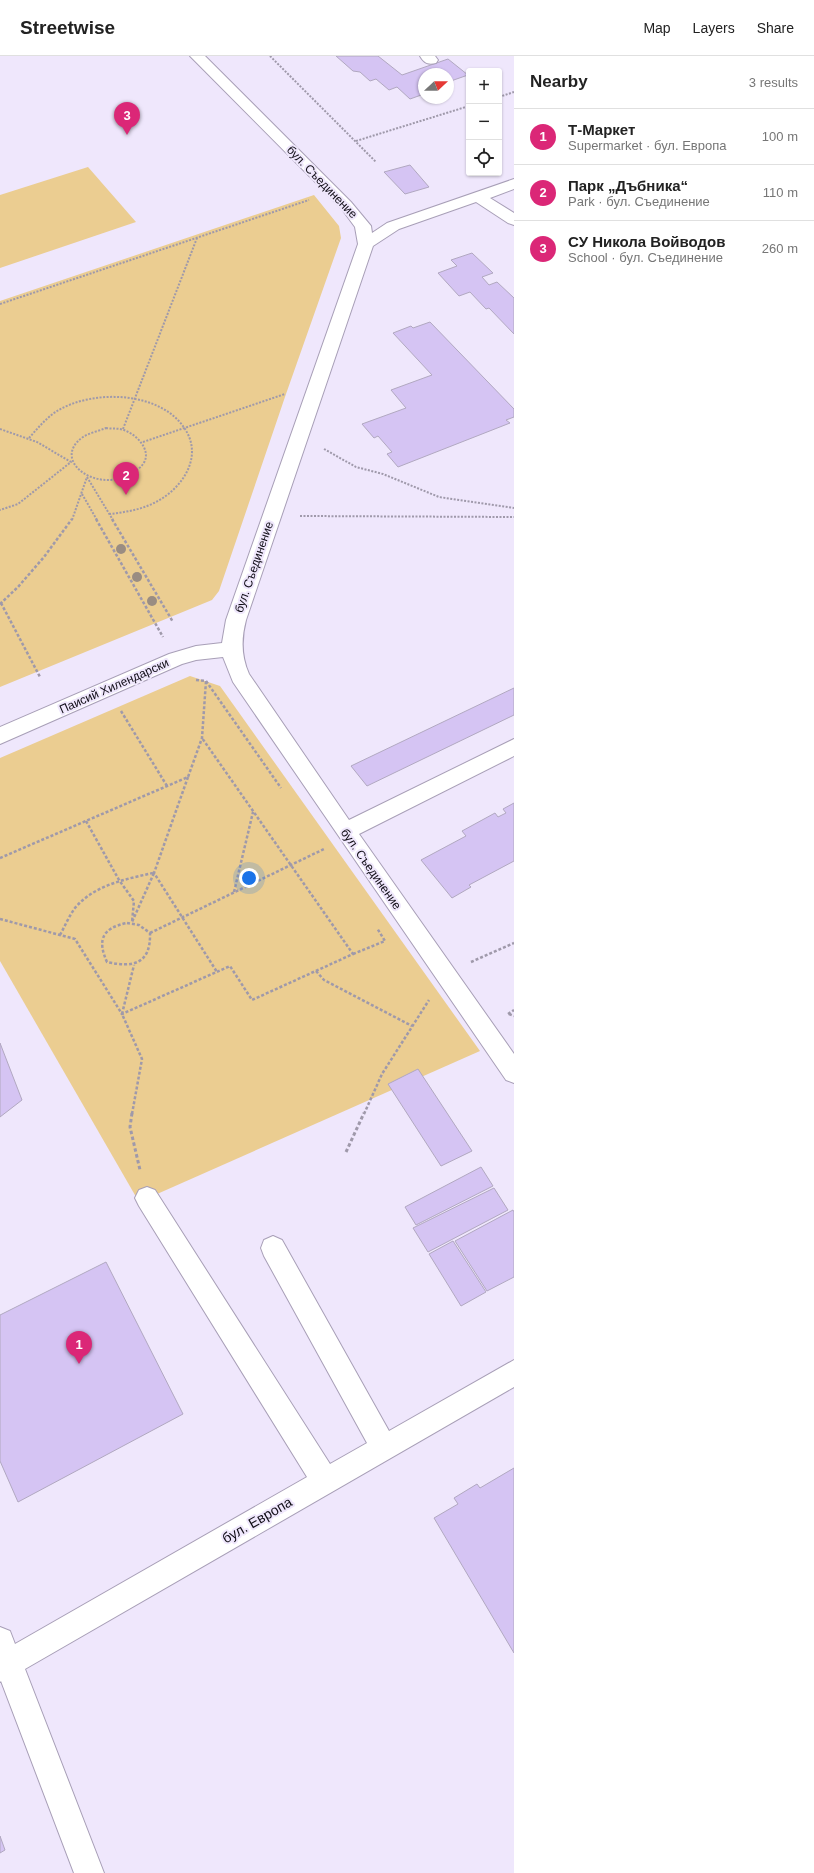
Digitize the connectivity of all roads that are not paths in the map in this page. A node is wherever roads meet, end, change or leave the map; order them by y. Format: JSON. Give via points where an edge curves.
{"nodes":[{"id":1,"x":197,"y":56,"type":"edge"},
{"id":2,"x":514,"y":184,"type":"edge"},
{"id":3,"x":478,"y":196,"type":"junction"},
{"id":4,"x":514,"y":220,"type":"edge"},
{"id":5,"x":366,"y":244,"type":"junction"},
{"id":6,"x":231,"y":649,"type":"junction"},
{"id":7,"x":0,"y":736,"type":"edge"},
{"id":8,"x":514,"y":747,"type":"edge"},
{"id":9,"x":345,"y":831,"type":"junction"},
{"id":10,"x":514,"y":1073,"type":"edge"},
{"id":11,"x":147,"y":1198,"type":"road end"},
{"id":12,"x":273,"y":1248,"type":"dead end"},
{"id":13,"x":514,"y":1373,"type":"edge"},
{"id":14,"x":384,"y":1448,"type":"junction"},
{"id":15,"x":325,"y":1481,"type":"junction"},
{"id":16,"x":3,"y":1658,"type":"edge"},
{"id":17,"x":89,"y":1873,"type":"edge"}],
"edges":[{"from":1,"to":5,"type":"street","name":"бул. Съединение","via":[[346,205],[363,226]]},
{"from":2,"to":3,"type":"street"},
{"from":3,"to":4,"type":"street"},
{"from":3,"to":5,"type":"street","via":[[393,226]]},
{"from":5,"to":6,"type":"street","name":"бул. Съединение","via":[[236,620]]},
{"from":6,"to":7,"type":"street","name":"Паисий Хилендарски","via":[[196,653],[176,660]]},
{"from":6,"to":9,"type":"street","name":"бул. Съединение","via":[[233,662],[240,677]]},
{"from":8,"to":9,"type":"street"},
{"from":9,"to":10,"type":"street","name":"бул. Съединение"},
{"from":11,"to":15,"type":"street"},
{"from":12,"to":14,"type":"street"},
{"from":13,"to":14,"type":"street","name":"бул. Европа"},
{"from":14,"to":15,"type":"street","name":"бул. Европа"},
{"from":15,"to":16,"type":"street","name":"бул. Европа"},
{"from":16,"to":17,"type":"street"}]}
